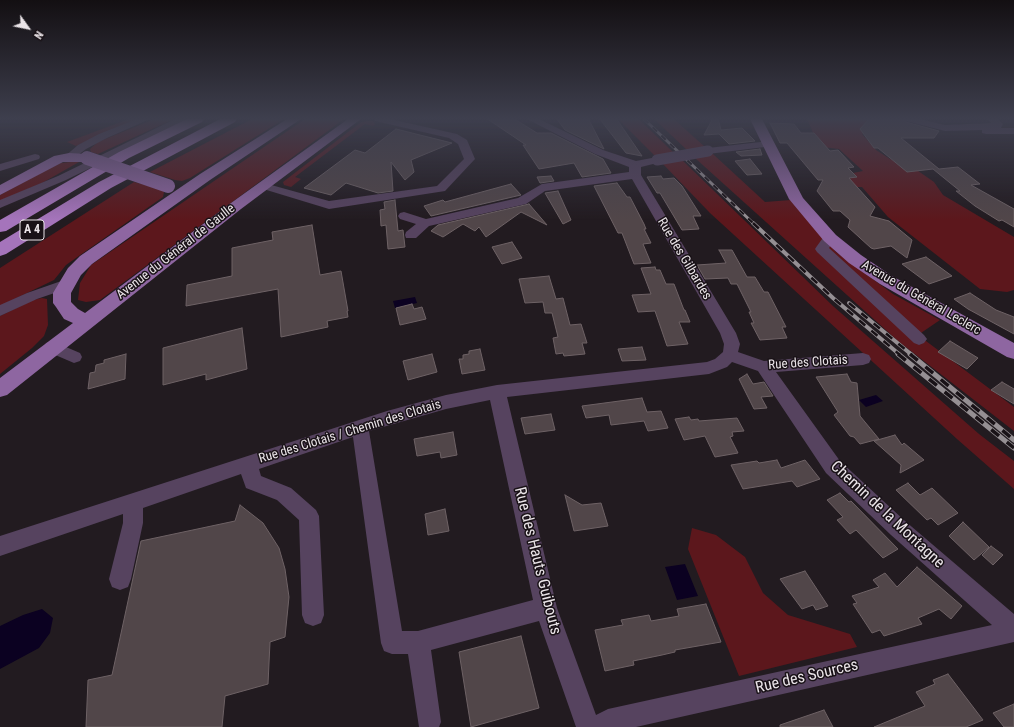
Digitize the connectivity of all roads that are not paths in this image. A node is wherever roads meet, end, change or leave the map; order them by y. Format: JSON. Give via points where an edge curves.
{"nodes":[{"id":1,"x":74,"y":153,"type":"edge"},
{"id":2,"x":112,"y":153,"type":"edge"},
{"id":3,"x":128,"y":153,"type":"edge"},
{"id":4,"x":166,"y":153,"type":"edge"},
{"id":5,"x":242,"y":153,"type":"edge"},
{"id":6,"x":308,"y":153,"type":"edge"},
{"id":7,"x":468,"y":153,"type":"edge"},
{"id":8,"x":601,"y":153,"type":"edge"},
{"id":9,"x":697,"y":153,"type":"edge"},
{"id":10,"x":773,"y":153,"type":"edge"},
{"id":11,"x":35,"y":157,"type":"dead end"},
{"id":12,"x":69,"y":157,"type":"junction"},
{"id":13,"x":0,"y":168,"type":"edge"},
{"id":14,"x":635,"y":170,"type":"junction"},
{"id":15,"x":264,"y":186,"type":"junction"},
{"id":16,"x":0,"y":191,"type":"edge"},
{"id":17,"x":172,"y":192,"type":"junction"},
{"id":18,"x":0,"y":204,"type":"edge"},
{"id":19,"x":404,"y":216,"type":"dead end"},
{"id":20,"x":425,"y":223,"type":"junction"},
{"id":21,"x":0,"y":227,"type":"edge"},
{"id":22,"x":411,"y":235,"type":"dead end"},
{"id":23,"x":830,"y":238,"type":"junction"},
{"id":24,"x":0,"y":250,"type":"edge"},
{"id":25,"x":66,"y":284,"type":"junction"},
{"id":26,"x":0,"y":311,"type":"edge"},
{"id":27,"x":85,"y":321,"type":"junction"},
{"id":28,"x":919,"y":339,"type":"dead end"},
{"id":29,"x":52,"y":347,"type":"junction"},
{"id":30,"x":1014,"y":352,"type":"edge"},
{"id":31,"x":730,"y":354,"type":"junction"},
{"id":32,"x":74,"y":357,"type":"dead end"},
{"id":33,"x":863,"y":358,"type":"dead end"},
{"id":34,"x":764,"y":367,"type":"junction"},
{"id":35,"x":0,"y":389,"type":"edge"},
{"id":36,"x":497,"y":392,"type":"junction"},
{"id":37,"x":360,"y":427,"type":"junction"},
{"id":38,"x":248,"y":464,"type":"junction"},
{"id":39,"x":133,"y":502,"type":"junction"},
{"id":40,"x":0,"y":546,"type":"edge"},
{"id":41,"x":120,"y":579,"type":"dead end"},
{"id":42,"x":546,"y":608,"type":"junction"},
{"id":43,"x":314,"y":615,"type":"dead end"},
{"id":44,"x":1014,"y":630,"type":"edge"},
{"id":45,"x":418,"y":642,"type":"junction"},
{"id":46,"x":429,"y":722,"type":"dead end"},
{"id":47,"x":588,"y":727,"type":"edge"},
{"id":48,"x":601,"y":727,"type":"edge"}],
"edges":[{"from":1,"to":12,"type":"street"},
{"from":2,"to":18,"type":"street","via":[[62,178]]},
{"from":3,"to":21,"type":"highway","number":"A 4"},
{"from":4,"to":24,"type":"highway","number":"A 4","via":[[105,186]]},
{"from":5,"to":17,"type":"main road","via":[[198,182]]},
{"from":6,"to":15,"type":"main road","name":"Avenue du Général de Gaulle"},
{"from":7,"to":15,"type":"street","via":[[470,158],[441,189],[329,205]]},
{"from":8,"to":14,"type":"street"},
{"from":9,"to":14,"type":"street","bridge":true,"via":[[657,160]]},
{"from":10,"to":23,"type":"main road","name":"Avenue du Général Leclerc","via":[[796,199]]},
{"from":11,"to":13,"type":"street"},
{"from":12,"to":16,"type":"main road","via":[[49,163]]},
{"from":12,"to":17,"type":"main road","bridge":true,"via":[[87,158]]},
{"from":14,"to":20,"type":"street","via":[[542,188],[522,201]]},
{"from":14,"to":31,"type":"street","name":"Rue des Gilbardes","via":[[728,334],[732,344]]},
{"from":15,"to":27,"type":"main road","name":"Avenue du Général de Gaulle"},
{"from":17,"to":25,"type":"main road","via":[[86,260]]},
{"from":19,"to":20,"type":"street"},
{"from":20,"to":22,"type":"street"},
{"from":23,"to":28,"type":"street","via":[[822,249]]},
{"from":23,"to":30,"type":"main road","name":"Avenue du Général Leclerc","via":[[855,260],[886,280]]},
{"from":25,"to":26,"type":"street"},
{"from":25,"to":27,"type":"main road","via":[[62,293],[62,303],[71,314]]},
{"from":27,"to":29,"type":"main road","name":"Avenue du Général de Gaulle"},
{"from":29,"to":32,"type":"street"},
{"from":29,"to":35,"type":"main road","name":"Avenue du Général de Gaulle"},
{"from":31,"to":34,"type":"street","name":"Rue des Clotais"},
{"from":31,"to":36,"type":"street","name":"Rue des Clotais / Chemin des Clotais","via":[[721,363],[709,368]]},
{"from":33,"to":34,"type":"street","name":"Rue des Clotais"},
{"from":34,"to":44,"type":"street","name":"Chemin de la Montagne","via":[[833,467]]},
{"from":36,"to":37,"type":"street","name":"Rue des Clotais / Chemin des Clotais","via":[[446,402]]},
{"from":36,"to":42,"type":"street","name":"Rue des Hauts Guibouts"},
{"from":37,"to":38,"type":"street","name":"Rue des Clotais / Chemin des Clotais"},
{"from":37,"to":45,"type":"street","via":[[392,643]]},
{"from":38,"to":39,"type":"street","name":"Rue des Clotais / Chemin des Clotais"},
{"from":38,"to":43,"type":"street","via":[[253,482],[284,494],[309,516]]},
{"from":39,"to":40,"type":"street","name":"Rue des Clotais / Chemin des Clotais"},
{"from":39,"to":41,"type":"street","via":[[133,523]]},
{"from":42,"to":45,"type":"street"},
{"from":42,"to":47,"type":"street","name":"Rue des Hauts Guibouts"},
{"from":44,"to":48,"type":"street","name":"Rue des Sources","via":[[608,721]]},
{"from":45,"to":46,"type":"street"}]}
